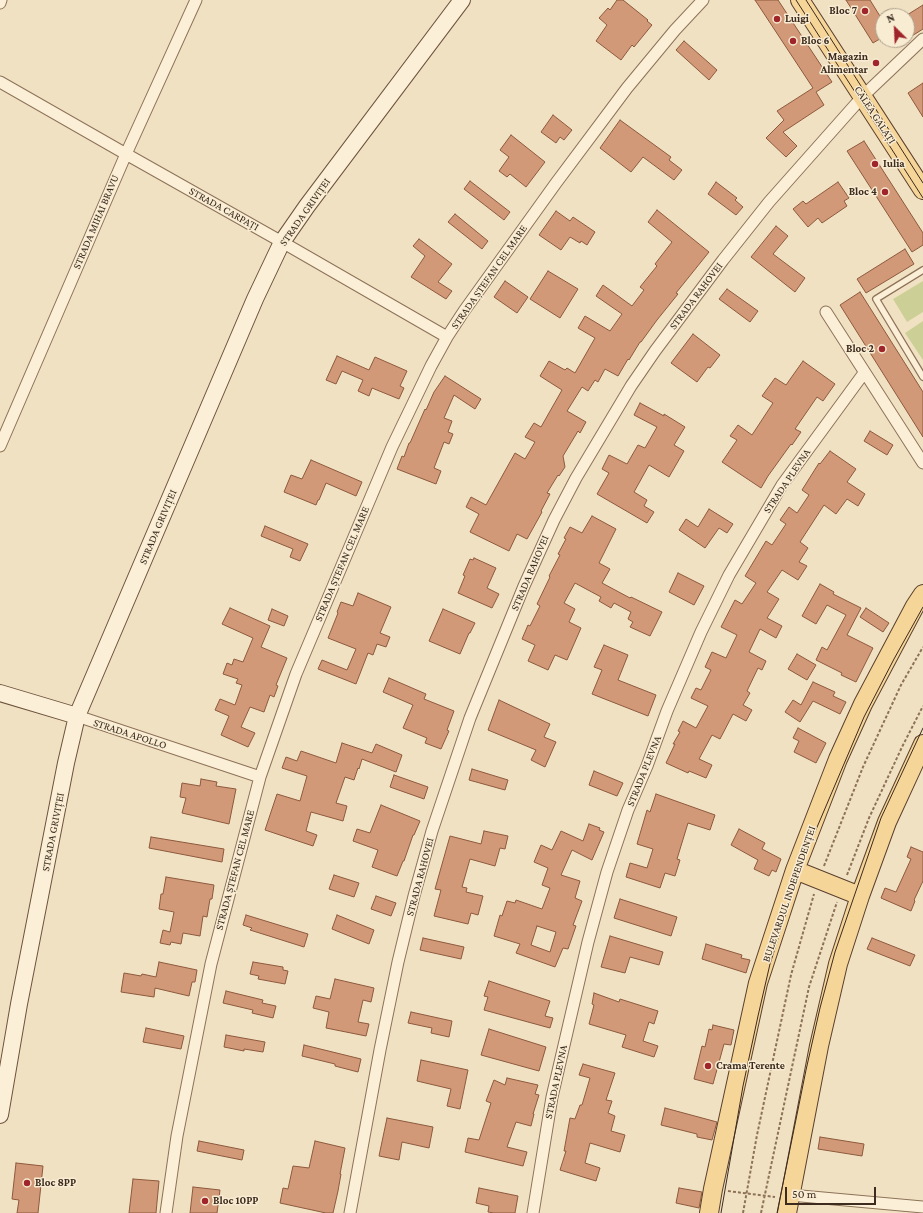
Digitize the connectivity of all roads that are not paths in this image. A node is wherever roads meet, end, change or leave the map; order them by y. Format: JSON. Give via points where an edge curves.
{"nodes":[{"id":1,"x":196,"y":0,"type":"edge"},
{"id":2,"x":462,"y":0,"type":"edge"},
{"id":3,"x":703,"y":0,"type":"edge"},
{"id":4,"x":800,"y":0,"type":"edge"},
{"id":5,"x":923,"y":39,"type":"edge"},
{"id":6,"x":0,"y":82,"type":"edge"},
{"id":7,"x":863,"y":96,"type":"junction"},
{"id":8,"x":126,"y":154,"type":"junction"},
{"id":9,"x":923,"y":190,"type":"edge"},
{"id":10,"x":282,"y":242,"type":"junction"},
{"id":11,"x":923,"y":270,"type":"edge"},
{"id":12,"x":826,"y":312,"type":"dead end"},
{"id":13,"x":446,"y":337,"type":"junction"},
{"id":14,"x":864,"y":373,"type":"junction"},
{"id":15,"x":923,"y":377,"type":"edge"},
{"id":16,"x":0,"y":446,"type":"edge"},
{"id":17,"x":923,"y":463,"type":"edge"},
{"id":18,"x":923,"y":594,"type":"edge"},
{"id":19,"x":0,"y":693,"type":"edge"},
{"id":20,"x":77,"y":716,"type":"junction"},
{"id":21,"x":923,"y":744,"type":"edge"},
{"id":22,"x":260,"y":777,"type":"junction"},
{"id":23,"x":795,"y":870,"type":"junction"},
{"id":24,"x":860,"y":896,"type":"junction"},
{"id":25,"x":0,"y":1115,"type":"edge"},
{"id":26,"x":790,"y":1195,"type":"junction"},
{"id":27,"x":923,"y":1207,"type":"edge"},
{"id":28,"x":166,"y":1213,"type":"edge"},
{"id":29,"x":350,"y":1213,"type":"edge"},
{"id":30,"x":533,"y":1213,"type":"edge"},
{"id":31,"x":709,"y":1213,"type":"edge"},
{"id":32,"x":787,"y":1213,"type":"edge"}],
"edges":[{"from":1,"to":8,"type":"street","name":"STRADA MIHAI BRAVU"},
{"from":2,"to":10,"type":"main road","name":"STRADA GRIVIȚEI"},
{"from":3,"to":13,"type":"street","name":"STRADA ȘTEFAN CEL MARE","via":[[670,35],[623,94]]},
{"from":4,"to":7,"type":"main road","name":"CALEA GALAȚI"},
{"from":5,"to":7,"type":"street","name":"STRADA RAHOVEI"},
{"from":6,"to":8,"type":"street","name":"STRADA CARPAȚI"},
{"from":7,"to":9,"type":"main road","name":"CALEA GALAȚI"},
{"from":7,"to":29,"type":"street","name":"STRADA RAHOVEI","via":[[769,202],[655,351],[576,478],[540,548],[470,718],[430,838],[398,962]]},
{"from":8,"to":10,"type":"street","name":"STRADA CARPAȚI"},
{"from":8,"to":16,"type":"street","name":"STRADA MIHAI BRAVU"},
{"from":10,"to":13,"type":"street","name":"STRADA CARPAȚI"},
{"from":10,"to":20,"type":"main road","name":"STRADA GRIVIȚEI","via":[[255,299]]},
{"from":11,"to":15,"type":"lane","via":[[876,299]]},
{"from":12,"to":14,"type":"street"},
{"from":13,"to":22,"type":"street","name":"STRADA ȘTEFAN CEL MARE","via":[[402,426],[347,551],[296,674]]},
{"from":14,"to":17,"type":"street"},
{"from":14,"to":30,"type":"street","name":"STRADA PLEVNA","via":[[782,485],[729,575],[701,632],[628,810],[606,872],[588,942],[552,1097]]},
{"from":18,"to":23,"type":"main road","name":"BULEVARDUL INDEPENDENȚEI","via":[[863,704],[838,759]]},
{"from":19,"to":20,"type":"main road","name":"STRADA APOLLO"},
{"from":20,"to":22,"type":"street","name":"STRADA APOLLO"},
{"from":20,"to":25,"type":"main road","name":"STRADA GRIVIȚEI","via":[[19,1004]]},
{"from":21,"to":24,"type":"main road","via":[[887,822]]},
{"from":22,"to":28,"type":"street","name":"STRADA ȘTEFAN CEL MARE","via":[[211,964],[177,1136]]},
{"from":23,"to":24,"type":"main road"},
{"from":23,"to":31,"type":"main road","name":"BULEVARDUL INDEPENDENȚEI","via":[[758,983]]},
{"from":24,"to":26,"type":"main road","via":[[838,964]]},
{"from":26,"to":27,"type":"street"},
{"from":26,"to":32,"type":"main road"}]}
